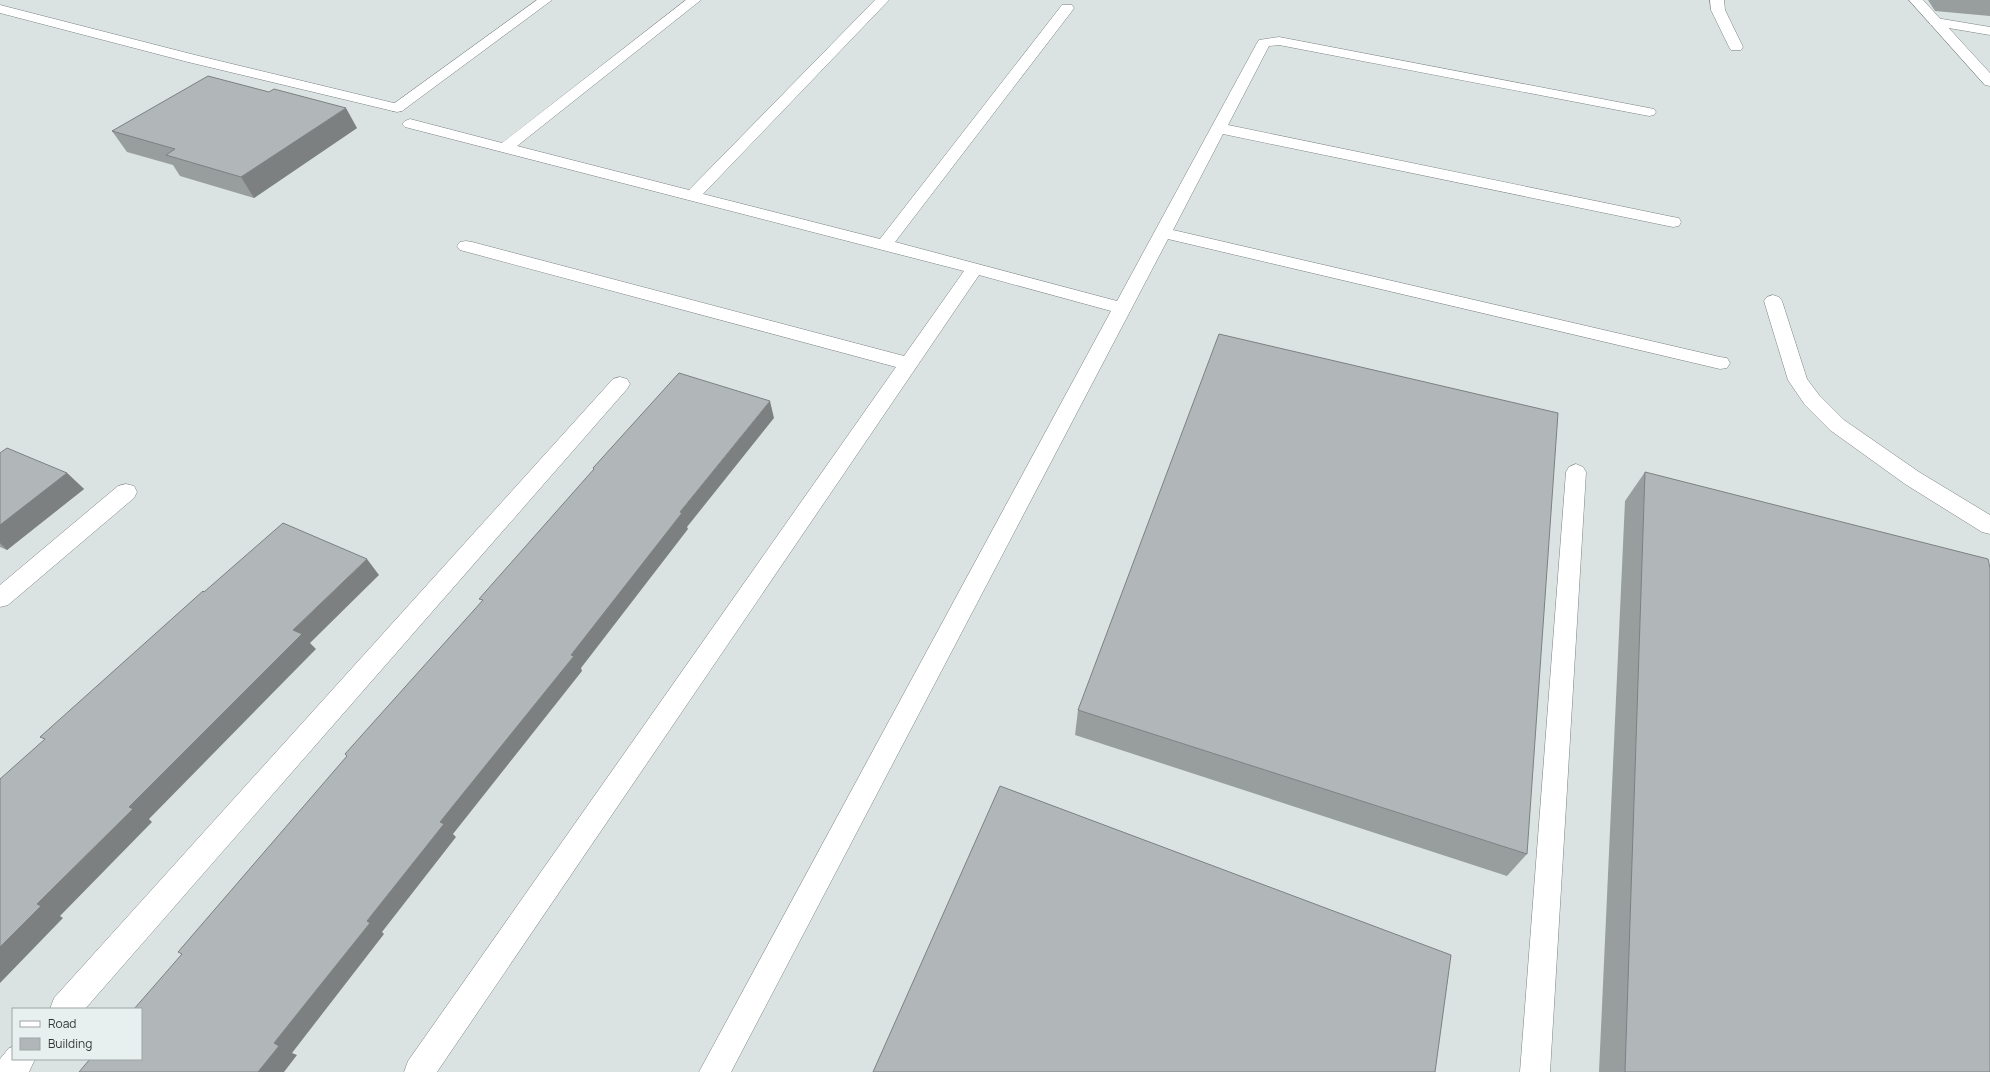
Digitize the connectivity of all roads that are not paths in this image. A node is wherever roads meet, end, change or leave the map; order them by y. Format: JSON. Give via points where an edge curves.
{"nodes":[{"id":1,"x":545,"y":0,"type":"edge"},
{"id":2,"x":694,"y":0,"type":"edge"},
{"id":3,"x":882,"y":0,"type":"edge"},
{"id":4,"x":1717,"y":0,"type":"edge"},
{"id":5,"x":1916,"y":0,"type":"edge"},
{"id":6,"x":0,"y":8,"type":"edge"},
{"id":7,"x":1067,"y":8,"type":"dead end"},
{"id":8,"x":1936,"y":22,"type":"junction"},
{"id":9,"x":1990,"y":31,"type":"edge"},
{"id":10,"x":1736,"y":46,"type":"dead end"},
{"id":11,"x":1990,"y":82,"type":"edge"},
{"id":12,"x":1650,"y":112,"type":"dead end"},
{"id":13,"x":410,"y":124,"type":"dead end"},
{"id":14,"x":1218,"y":128,"type":"junction"},
{"id":15,"x":505,"y":148,"type":"junction"},
{"id":16,"x":692,"y":196,"type":"junction"},
{"id":17,"x":1673,"y":222,"type":"dead end"},
{"id":18,"x":1162,"y":233,"type":"junction"},
{"id":19,"x":884,"y":245,"type":"junction"},
{"id":20,"x":466,"y":246,"type":"dead end"},
{"id":21,"x":974,"y":268,"type":"junction"},
{"id":22,"x":1773,"y":301,"type":"dead end"},
{"id":23,"x":1122,"y":308,"type":"junction"},
{"id":24,"x":1720,"y":363,"type":"dead end"},
{"id":25,"x":908,"y":364,"type":"junction"},
{"id":26,"x":620,"y":384,"type":"dead end"},
{"id":27,"x":1576,"y":472,"type":"dead end"},
{"id":28,"x":126,"y":492,"type":"dead end"},
{"id":29,"x":1990,"y":526,"type":"edge"},
{"id":30,"x":0,"y":598,"type":"edge"},
{"id":31,"x":66,"y":1008,"type":"edge"},
{"id":32,"x":19,"y":1060,"type":"edge"},
{"id":33,"x":9,"y":1072,"type":"edge"},
{"id":34,"x":420,"y":1072,"type":"edge"},
{"id":35,"x":714,"y":1072,"type":"edge"},
{"id":36,"x":1535,"y":1072,"type":"edge"}],
"edges":[{"from":1,"to":6,"type":"street","via":[[397,108],[193,59]]},
{"from":2,"to":15,"type":"street"},
{"from":3,"to":16,"type":"street"},
{"from":4,"to":10,"type":"street","via":[[1718,10]]},
{"from":5,"to":8,"type":"street"},
{"from":7,"to":19,"type":"street"},
{"from":8,"to":9,"type":"street"},
{"from":8,"to":11,"type":"street"},
{"from":12,"to":14,"type":"street","via":[[1270,41],[1264,43]]},
{"from":13,"to":15,"type":"street"},
{"from":14,"to":17,"type":"street"},
{"from":14,"to":18,"type":"street"},
{"from":15,"to":16,"type":"street"},
{"from":16,"to":19,"type":"street"},
{"from":18,"to":23,"type":"street"},
{"from":18,"to":24,"type":"street"},
{"from":19,"to":21,"type":"street"},
{"from":20,"to":25,"type":"street"},
{"from":21,"to":23,"type":"street"},
{"from":21,"to":25,"type":"street"},
{"from":22,"to":29,"type":"street","via":[[1798,380],[1812,400],[1837,425],[1912,478]]},
{"from":23,"to":35,"type":"street"},
{"from":25,"to":34,"type":"street"},
{"from":26,"to":31,"type":"street"},
{"from":27,"to":36,"type":"street"},
{"from":28,"to":30,"type":"street"},
{"from":32,"to":33,"type":"street"}]}
